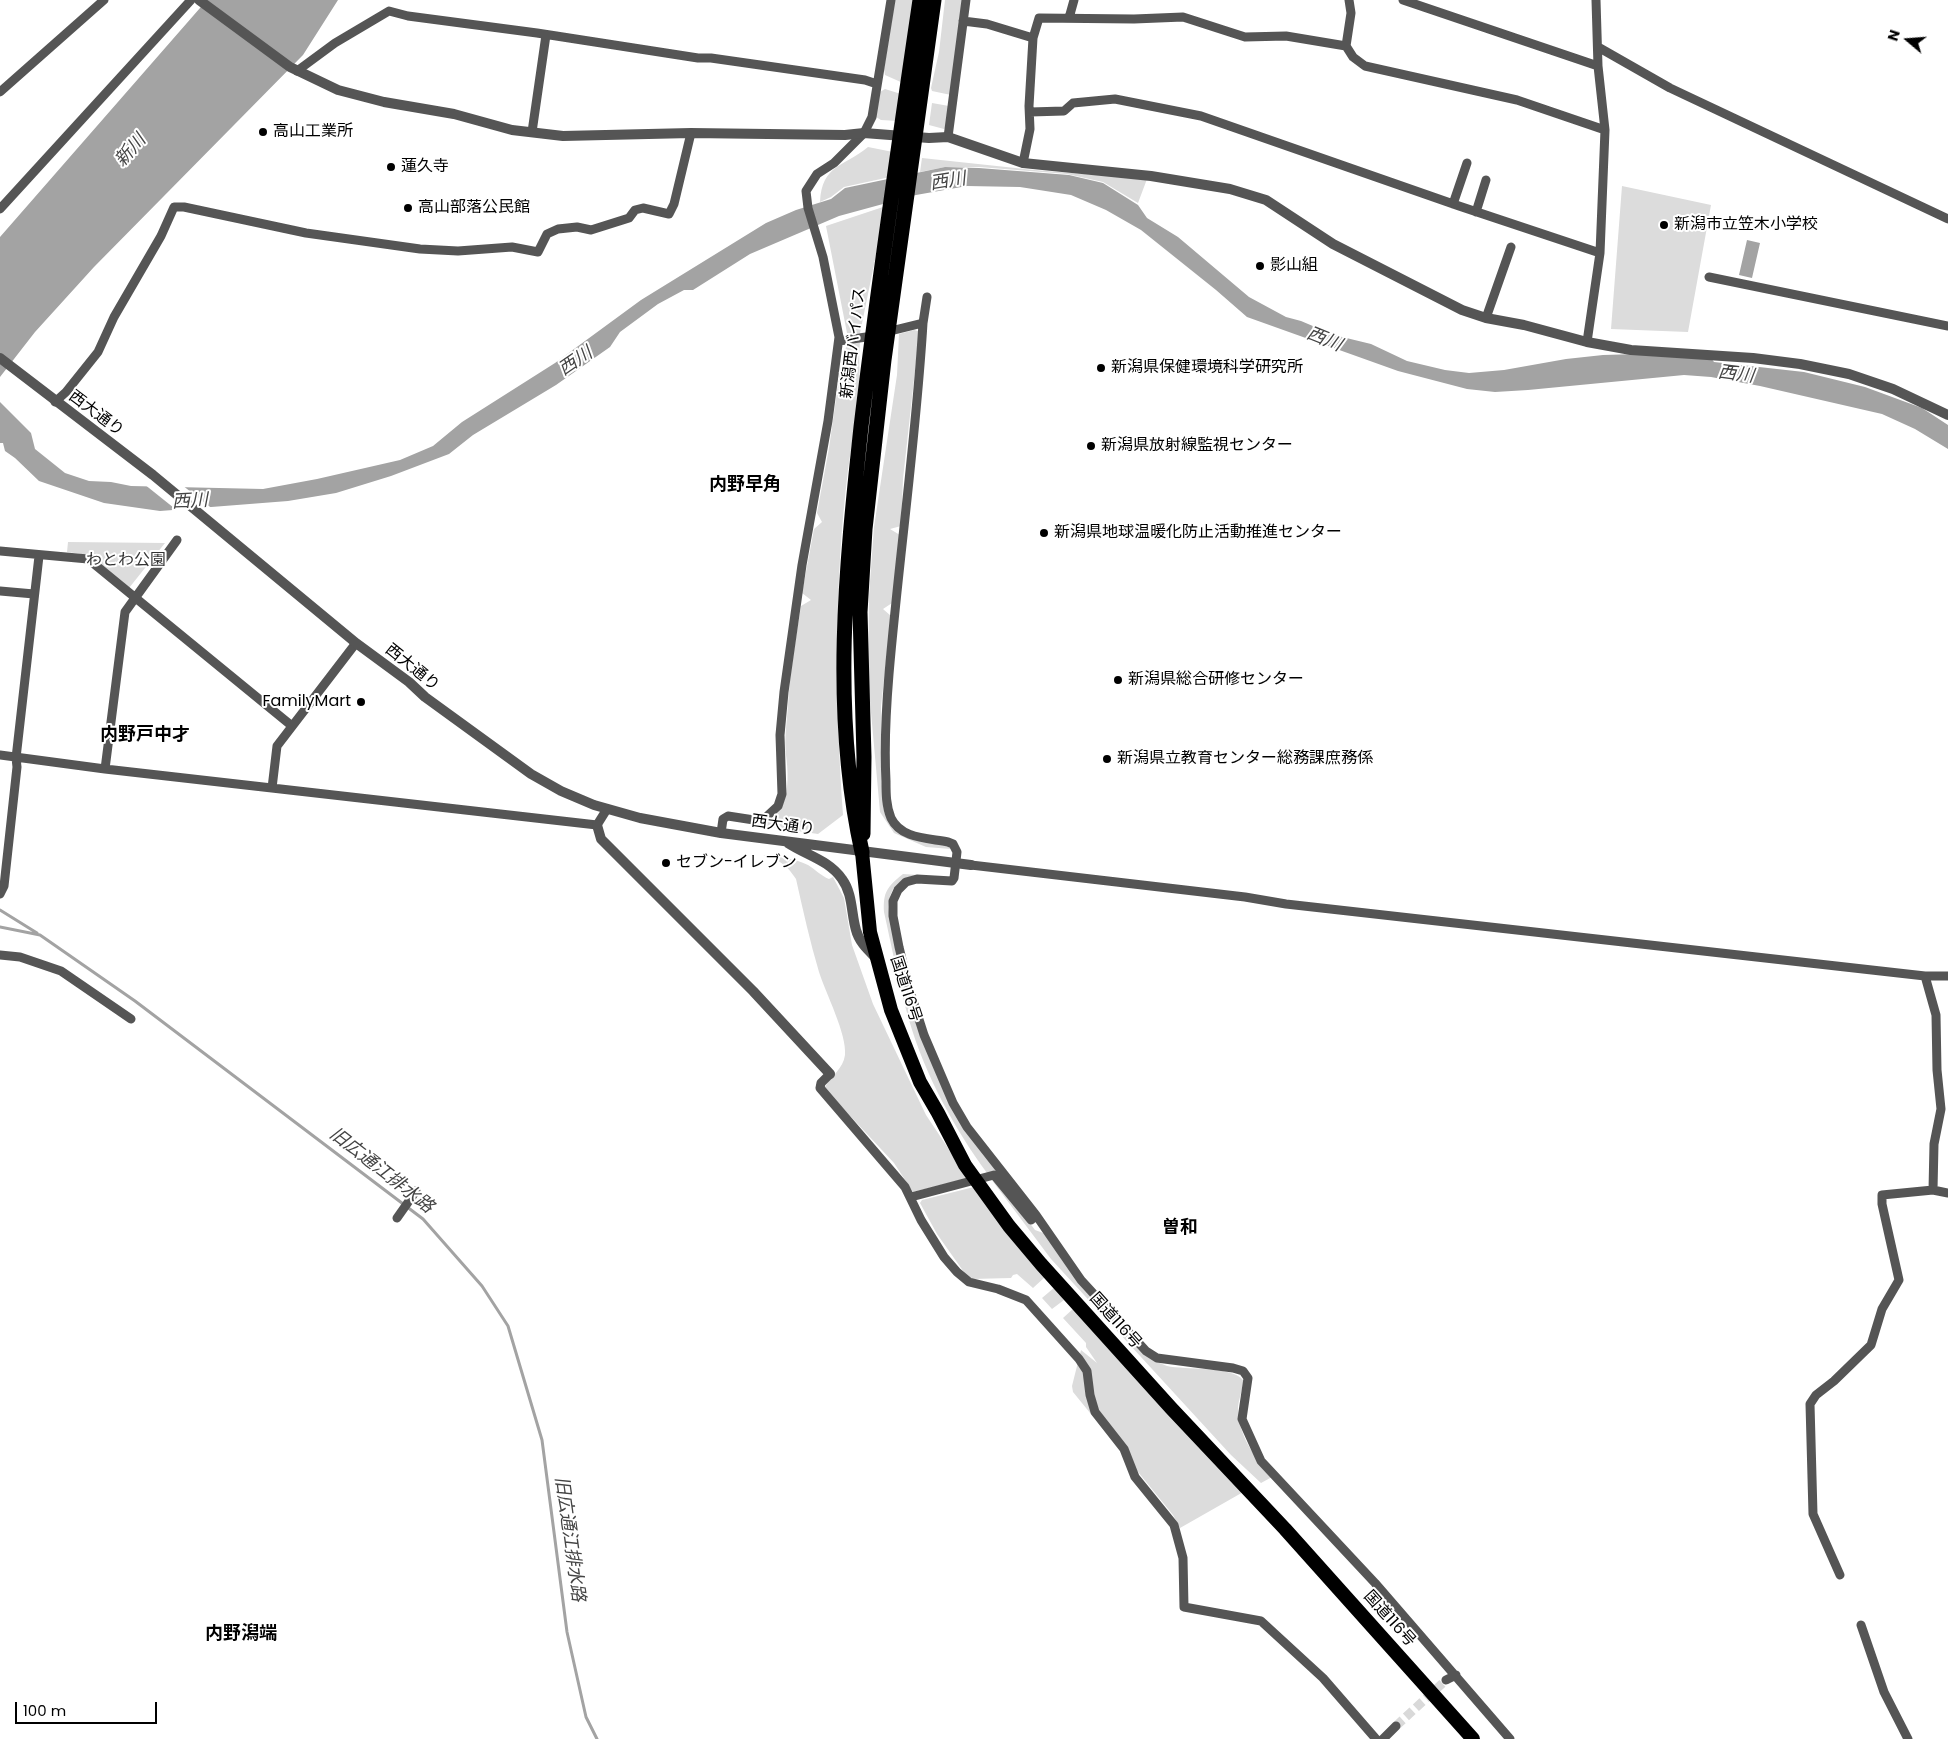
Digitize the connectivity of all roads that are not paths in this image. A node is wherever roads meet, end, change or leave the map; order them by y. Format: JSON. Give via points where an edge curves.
{"nodes":[{"id":1,"x":104,"y":0,"type":"edge"},
{"id":2,"x":191,"y":0,"type":"edge"},
{"id":3,"x":200,"y":0,"type":"edge"},
{"id":4,"x":891,"y":0,"type":"edge"},
{"id":5,"x":920,"y":0,"type":"edge"},
{"id":6,"x":934,"y":0,"type":"edge"},
{"id":7,"x":966,"y":0,"type":"edge"},
{"id":8,"x":1074,"y":0,"type":"edge"},
{"id":9,"x":1349,"y":0,"type":"edge"},
{"id":10,"x":1402,"y":0,"type":"edge"},
{"id":11,"x":1596,"y":0,"type":"edge"},
{"id":12,"x":1069,"y":18,"type":"junction"},
{"id":13,"x":963,"y":21,"type":"junction"},
{"id":14,"x":546,"y":35,"type":"junction"},
{"id":15,"x":1034,"y":38,"type":"junction"},
{"id":16,"x":1346,"y":46,"type":"junction"},
{"id":17,"x":1598,"y":47,"type":"junction"},
{"id":18,"x":1598,"y":66,"type":"junction"},
{"id":19,"x":917,"y":67,"type":"junction"},
{"id":20,"x":294,"y":69,"type":"junction"},
{"id":21,"x":877,"y":84,"type":"junction"},
{"id":22,"x":0,"y":92,"type":"edge"},
{"id":23,"x":1030,"y":112,"type":"junction"},
{"id":24,"x":1605,"y":130,"type":"junction"},
{"id":25,"x":532,"y":132,"type":"junction"},
{"id":26,"x":690,"y":133,"type":"junction"},
{"id":27,"x":864,"y":133,"type":"junction"},
{"id":28,"x":948,"y":137,"type":"junction"},
{"id":29,"x":1467,"y":163,"type":"dead end"},
{"id":30,"x":1023,"y":164,"type":"junction"},
{"id":31,"x":1486,"y":180,"type":"dead end"},
{"id":32,"x":1453,"y":204,"type":"junction"},
{"id":33,"x":0,"y":209,"type":"edge"},
{"id":34,"x":1476,"y":212,"type":"junction"},
{"id":35,"x":1948,"y":220,"type":"edge"},
{"id":36,"x":1511,"y":246,"type":"dead end"},
{"id":37,"x":1600,"y":253,"type":"junction"},
{"id":38,"x":1708,"y":277,"type":"dead end"},
{"id":39,"x":927,"y":297,"type":"dead end"},
{"id":40,"x":1486,"y":318,"type":"junction"},
{"id":41,"x":923,"y":323,"type":"junction"},
{"id":42,"x":1948,"y":326,"type":"edge"},
{"id":43,"x":838,"y":341,"type":"junction"},
{"id":44,"x":1587,"y":342,"type":"junction"},
{"id":45,"x":0,"y":358,"type":"edge"},
{"id":46,"x":55,"y":402,"type":"junction"},
{"id":47,"x":1948,"y":415,"type":"edge"},
{"id":48,"x":177,"y":540,"type":"dead end"},
{"id":49,"x":0,"y":551,"type":"edge"},
{"id":50,"x":40,"y":556,"type":"junction"},
{"id":51,"x":0,"y":591,"type":"edge"},
{"id":52,"x":34,"y":594,"type":"junction"},
{"id":53,"x":135,"y":597,"type":"junction"},
{"id":54,"x":356,"y":643,"type":"junction"},
{"id":55,"x":292,"y":726,"type":"junction"},
{"id":56,"x":0,"y":755,"type":"edge"},
{"id":57,"x":16,"y":758,"type":"junction"},
{"id":58,"x":105,"y":769,"type":"junction"},
{"id":59,"x":272,"y":788,"type":"junction"},
{"id":60,"x":607,"y":808,"type":"junction"},
{"id":61,"x":597,"y":825,"type":"junction"},
{"id":62,"x":721,"y":833,"type":"junction"},
{"id":63,"x":786,"y":842,"type":"junction"},
{"id":64,"x":862,"y":852,"type":"junction"},
{"id":65,"x":957,"y":863,"type":"junction"},
{"id":66,"x":971,"y":865,"type":"joint"},
{"id":67,"x":1,"y":892,"type":"edge"},
{"id":68,"x":0,"y":955,"type":"edge"},
{"id":69,"x":876,"y":958,"type":"junction"},
{"id":70,"x":1925,"y":976,"type":"junction"},
{"id":71,"x":1948,"y":976,"type":"edge"},
{"id":72,"x":131,"y":1019,"type":"dead end"},
{"id":73,"x":830,"y":1074,"type":"joint"},
{"id":74,"x":1933,"y":1190,"type":"junction"},
{"id":75,"x":416,"y":1191,"type":"dead end"},
{"id":76,"x":1948,"y":1193,"type":"edge"},
{"id":77,"x":911,"y":1197,"type":"junction"},
{"id":78,"x":1036,"y":1215,"type":"junction"},
{"id":79,"x":397,"y":1218,"type":"dead end"},
{"id":80,"x":1840,"y":1575,"type":"dead end"},
{"id":81,"x":1861,"y":1625,"type":"dead end"},
{"id":82,"x":1456,"y":1675,"type":"junction"},
{"id":83,"x":1446,"y":1680,"type":"tunnel mouth"},
{"id":84,"x":1396,"y":1726,"type":"tunnel mouth"},
{"id":85,"x":1376,"y":1739,"type":"edge"},
{"id":86,"x":1382,"y":1739,"type":"edge"},
{"id":87,"x":1473,"y":1739,"type":"edge"},
{"id":88,"x":1510,"y":1739,"type":"edge"},
{"id":89,"x":1908,"y":1739,"type":"edge"}],
"edges":[{"from":1,"to":22,"type":"street"},
{"from":2,"to":33,"type":"street"},
{"from":3,"to":20,"type":"street"},
{"from":4,"to":21,"type":"street"},
{"from":5,"to":19,"type":"highway","name":"新潟西バイパス"},
{"from":6,"to":19,"type":"highway","name":"新潟西バイパス"},
{"from":7,"to":13,"type":"street"},
{"from":8,"to":12,"type":"street"},
{"from":9,"to":16,"type":"street","via":[[1351,13]]},
{"from":10,"to":18,"type":"street"},
{"from":11,"to":17,"type":"street"},
{"from":12,"to":15,"type":"street","via":[[1039,18]]},
{"from":12,"to":16,"type":"street","via":[[1184,17],[1245,36],[1286,36]]},
{"from":13,"to":15,"type":"street","via":[[987,24]]},
{"from":13,"to":28,"type":"street"},
{"from":14,"to":20,"type":"street","via":[[389,11]]},
{"from":14,"to":21,"type":"street"},
{"from":14,"to":25,"type":"street"},
{"from":15,"to":23,"type":"street"},
{"from":16,"to":24,"type":"street","via":[[1365,66],[1517,100]]},
{"from":17,"to":18,"type":"street"},
{"from":17,"to":35,"type":"street","via":[[1670,88]]},
{"from":18,"to":24,"type":"street"},
{"from":19,"to":64,"type":"highway","name":"新潟西バイパス","via":[[864,538],[860,612]]},
{"from":19,"to":64,"type":"highway","name":"新潟西バイパス","via":[[868,364],[851,528],[844,693],[852,808]]},
{"from":20,"to":25,"type":"street","via":[[338,90],[374,100]]},
{"from":21,"to":27,"type":"street","via":[[872,117]]},
{"from":23,"to":30,"type":"street"},
{"from":23,"to":32,"type":"street","via":[[1064,111],[1073,103],[1115,99],[1201,116]]},
{"from":24,"to":37,"type":"street"},
{"from":25,"to":26,"type":"street","via":[[546,136]]},
{"from":26,"to":27,"type":"street"},
{"from":26,"to":46,"type":"street","via":[[669,214],[643,208],[635,210],[629,218],[591,230],[577,227],[558,230],[547,234],[538,252],[512,247],[458,251],[420,249],[306,233],[174,207],[98,352]]},
{"from":27,"to":28,"type":"street"},
{"from":27,"to":43,"type":"street","via":[[834,163],[817,174],[806,191],[836,314]]},
{"from":28,"to":30,"type":"street"},
{"from":29,"to":32,"type":"street"},
{"from":30,"to":40,"type":"street","via":[[1150,176],[1230,189],[1266,200],[1333,244],[1462,310]]},
{"from":31,"to":34,"type":"street"},
{"from":32,"to":34,"type":"street"},
{"from":34,"to":37,"type":"street"},
{"from":36,"to":40,"type":"street"},
{"from":37,"to":44,"type":"street"},
{"from":38,"to":42,"type":"street"},
{"from":39,"to":41,"type":"street"},
{"from":40,"to":44,"type":"street"},
{"from":41,"to":43,"type":"street"},
{"from":41,"to":65,"type":"street","via":[[886,711],[887,805],[891,819],[910,836],[953,844]]},
{"from":43,"to":62,"type":"street","via":[[784,692],[780,735],[782,794],[778,806],[764,819],[728,816],[723,819]]},
{"from":44,"to":47,"type":"street","via":[[1631,350],[1754,358],[1839,372],[1893,389]]},
{"from":45,"to":46,"type":"street","name":"西大通り"},
{"from":46,"to":54,"type":"street","name":"西大通り","via":[[158,479]]},
{"from":48,"to":53,"type":"street"},
{"from":49,"to":50,"type":"street"},
{"from":50,"to":52,"type":"street"},
{"from":50,"to":53,"type":"street","via":[[88,559]]},
{"from":51,"to":52,"type":"street"},
{"from":52,"to":57,"type":"street"},
{"from":53,"to":55,"type":"street"},
{"from":53,"to":58,"type":"street","via":[[125,612]]},
{"from":54,"to":55,"type":"street"},
{"from":54,"to":60,"type":"street","name":"西大通り","via":[[409,682],[425,698],[531,774],[574,798]]},
{"from":55,"to":59,"type":"street","via":[[276,746]]},
{"from":56,"to":57,"type":"street"},
{"from":57,"to":58,"type":"street"},
{"from":57,"to":67,"type":"street"},
{"from":58,"to":59,"type":"street"},
{"from":59,"to":61,"type":"street"},
{"from":60,"to":61,"type":"street"},
{"from":60,"to":62,"type":"street","name":"西大通り","via":[[640,818]]},
{"from":61,"to":73,"type":"street","via":[[601,839],[753,991]]},
{"from":62,"to":63,"type":"street","name":"西大通り"},
{"from":63,"to":64,"type":"street","name":"西大通り"},
{"from":63,"to":69,"type":"street","via":[[825,863],[842,878],[856,932]]},
{"from":64,"to":65,"type":"street","name":"西大通り"},
{"from":64,"to":69,"type":"highway","name":"国道116号","via":[[870,932]]},
{"from":65,"to":66,"type":"street","name":"西大通り"},
{"from":65,"to":78,"type":"street","via":[[952,881],[917,879],[906,882],[898,890],[893,901],[893,916],[899,947],[924,1035],[953,1103]]},
{"from":66,"to":70,"type":"street"},
{"from":68,"to":72,"type":"street","via":[[61,971]]},
{"from":69,"to":87,"type":"highway","name":"国道116号","via":[[891,1010],[920,1082],[965,1165],[1008,1226]]},
{"from":70,"to":71,"type":"street"},
{"from":70,"to":74,"type":"street","via":[[1936,1015],[1941,1109],[1934,1144]]},
{"from":73,"to":77,"type":"street","via":[[820,1088]]},
{"from":74,"to":76,"type":"street"},
{"from":74,"to":80,"type":"street","via":[[1882,1195],[1898,1280],[1882,1309],[1871,1345],[1810,1404],[1812,1514]]},
{"from":75,"to":79,"type":"street"},
{"from":77,"to":78,"type":"street","via":[[994,1175],[1030,1220]]},
{"from":77,"to":85,"type":"street","via":[[921,1220],[957,1272],[969,1282],[1026,1300],[1080,1359],[1096,1412],[1124,1450],[1135,1477],[1174,1525],[1183,1558],[1184,1607],[1262,1621],[1323,1678]]},
{"from":78,"to":82,"type":"street","via":[[1080,1280],[1146,1351],[1157,1358],[1242,1371],[1248,1378],[1242,1419],[1261,1462]]},
{"from":81,"to":89,"type":"street","via":[[1884,1692]]},
{"from":82,"to":83,"type":"street"},
{"from":82,"to":88,"type":"street"},
{"from":84,"to":86,"type":"street"}]}
